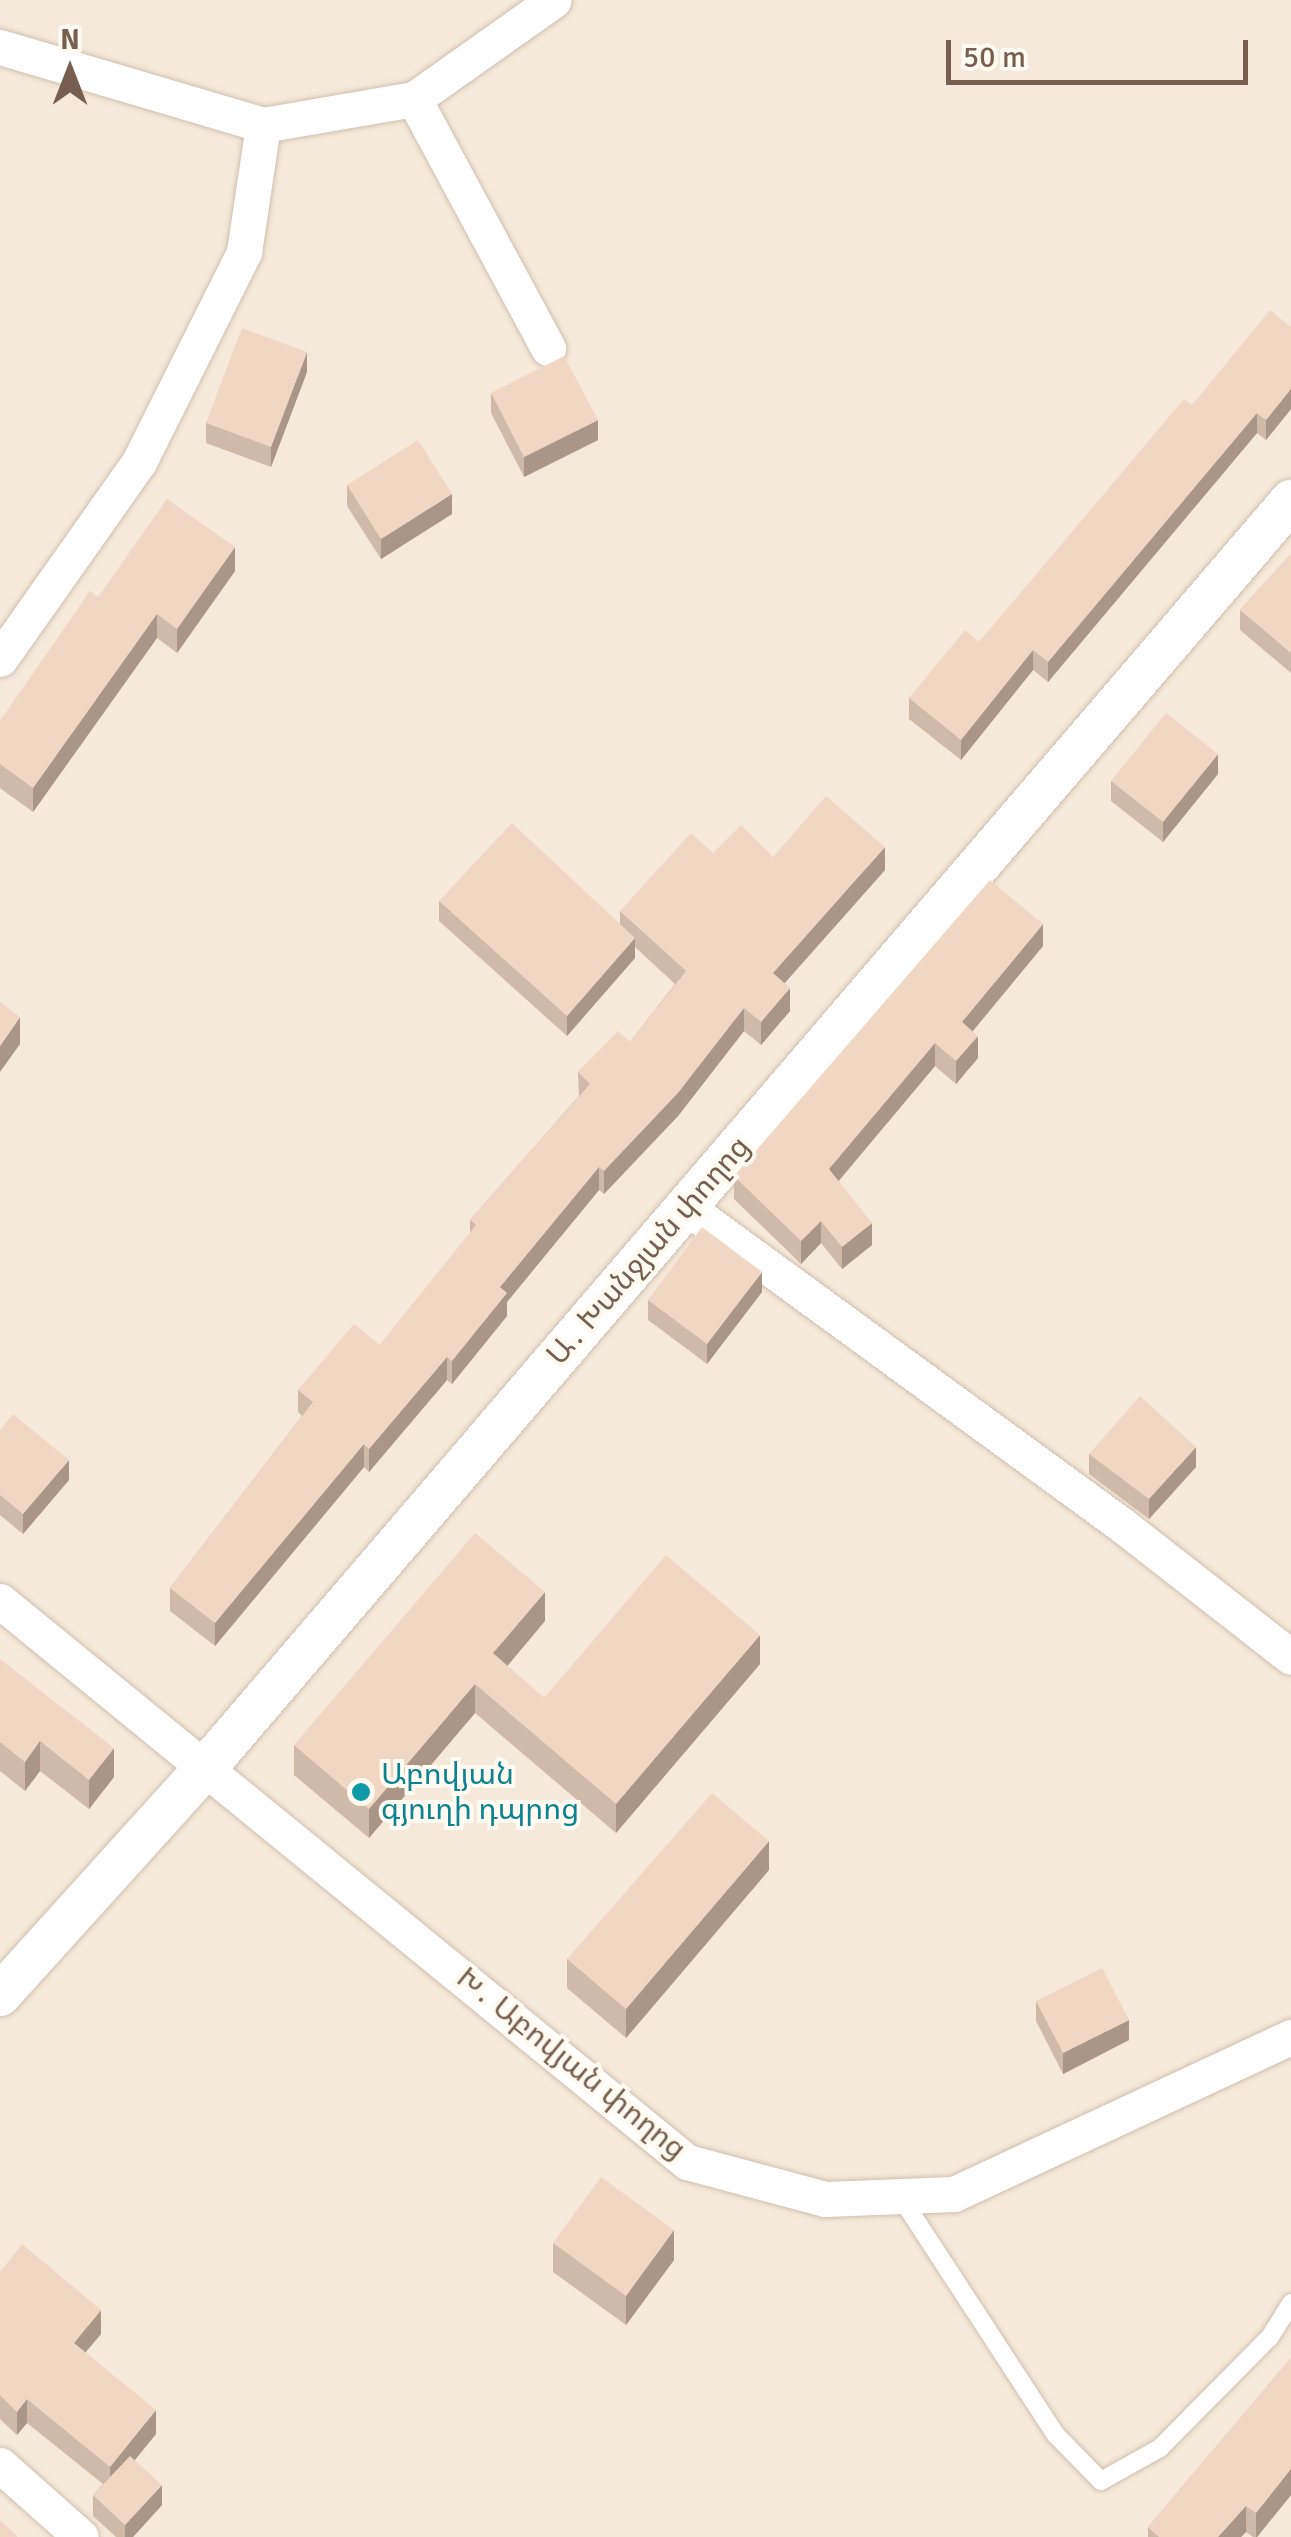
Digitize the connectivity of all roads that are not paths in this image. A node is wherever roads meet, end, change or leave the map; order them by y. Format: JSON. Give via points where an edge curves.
{"nodes":[{"id":1,"x":554,"y":0,"type":"edge"},
{"id":2,"x":0,"y":47,"type":"edge"},
{"id":3,"x":414,"y":99,"type":"junction"},
{"id":4,"x":263,"y":125,"type":"junction"},
{"id":5,"x":548,"y":348,"type":"dead end"},
{"id":6,"x":1291,"y":501,"type":"edge"},
{"id":7,"x":0,"y":659,"type":"edge"},
{"id":8,"x":686,"y":1207,"type":"junction"},
{"id":9,"x":0,"y":1601,"type":"edge"},
{"id":10,"x":1291,"y":1657,"type":"edge"},
{"id":11,"x":208,"y":1765,"type":"junction"},
{"id":12,"x":0,"y":1994,"type":"edge"},
{"id":13,"x":1291,"y":2037,"type":"edge"},
{"id":14,"x":900,"y":2196,"type":"junction"},
{"id":15,"x":1291,"y":2304,"type":"edge"},
{"id":16,"x":0,"y":2465,"type":"edge"},
{"id":17,"x":82,"y":2537,"type":"edge"}],
"edges":[{"from":1,"to":3,"type":"street"},
{"from":2,"to":4,"type":"street"},
{"from":3,"to":4,"type":"street"},
{"from":3,"to":5,"type":"street"},
{"from":4,"to":7,"type":"street","via":[[244,252],[139,462]]},
{"from":6,"to":8,"type":"street","name":"Ա․ Խանջյան փողոց"},
{"from":8,"to":10,"type":"street","via":[[1122,1525]]},
{"from":8,"to":11,"type":"street","name":"Ա․ Խանջյան փողոց"},
{"from":9,"to":11,"type":"street","name":"Խ․ Աբովյան փողոց"},
{"from":11,"to":12,"type":"street","name":"Ա․ Խանջյան փողոց"},
{"from":11,"to":14,"type":"street","name":"Խ․ Աբովյան փողոց","via":[[687,2162],[825,2199]]},
{"from":13,"to":14,"type":"street","name":"Խ․ Աբովյան փողոց","via":[[954,2194]]},
{"from":14,"to":15,"type":"lane","via":[[1056,2435],[1102,2481],[1160,2448],[1270,2337]]},
{"from":16,"to":17,"type":"street"}]}
